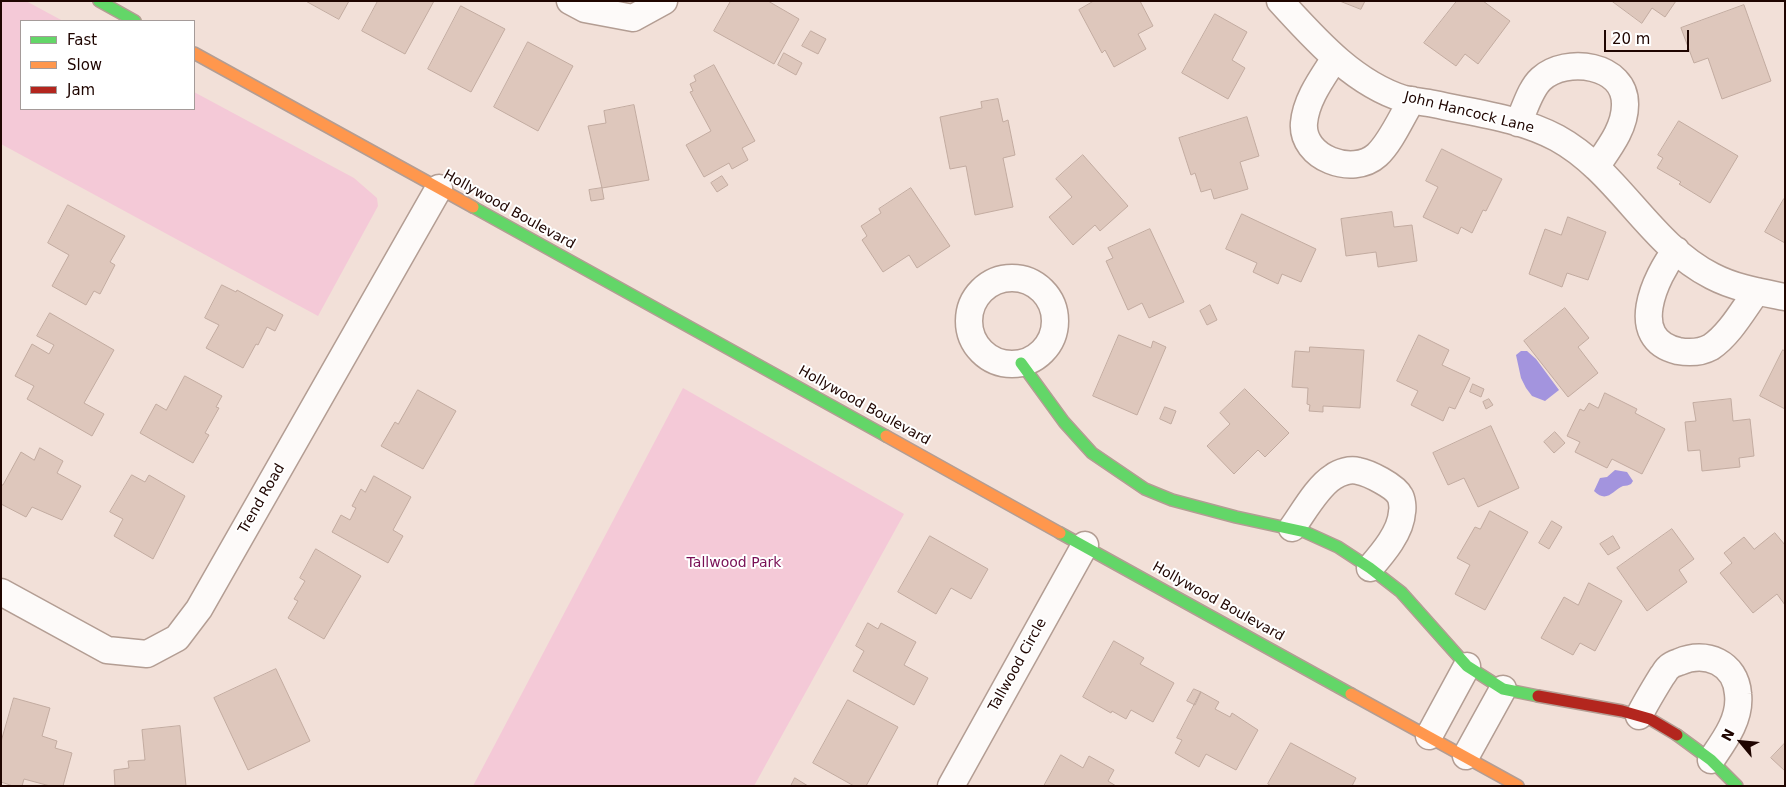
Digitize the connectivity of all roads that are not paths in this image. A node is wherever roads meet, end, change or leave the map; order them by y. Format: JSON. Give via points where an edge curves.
{"nodes":[{"id":1,"x":99,"y":1,"type":"edge"},
{"id":2,"x":570,"y":1,"type":"edge"},
{"id":3,"x":664,"y":1,"type":"edge"},
{"id":4,"x":1280,"y":1,"type":"edge"},
{"id":5,"x":133,"y":20,"type":"edge"},
{"id":6,"x":195,"y":54,"type":"edge"},
{"id":7,"x":1335,"y":58,"type":"junction"},
{"id":8,"x":1412,"y":100,"type":"junction"},
{"id":9,"x":1518,"y":123,"type":"junction"},
{"id":10,"x":1596,"y":166,"type":"junction"},
{"id":11,"x":439,"y":188,"type":"junction"},
{"id":12,"x":1676,"y":250,"type":"junction"},
{"id":13,"x":1756,"y":291,"type":"junction"},
{"id":14,"x":1785,"y":297,"type":"edge"},
{"id":15,"x":1020,"y":363,"type":"dead end"},
{"id":16,"x":1292,"y":528,"type":"junction"},
{"id":17,"x":1085,"y":545,"type":"junction"},
{"id":18,"x":1370,"y":568,"type":"junction"},
{"id":19,"x":1,"y":592,"type":"edge"},
{"id":20,"x":1467,"y":666,"type":"junction"},
{"id":21,"x":1503,"y":689,"type":"junction"},
{"id":22,"x":1639,"y":716,"type":"junction"},
{"id":23,"x":1429,"y":736,"type":"junction"},
{"id":24,"x":1466,"y":756,"type":"junction"},
{"id":25,"x":1711,"y":760,"type":"junction"},
{"id":26,"x":951,"y":786,"type":"edge"},
{"id":27,"x":1518,"y":786,"type":"edge"},
{"id":28,"x":1737,"y":786,"type":"edge"}],
"edges":[{"from":1,"to":5,"type":"street"},
{"from":2,"to":3,"type":"street","via":[[585,9],[634,18]]},
{"from":4,"to":7,"type":"street","name":"John Hancock Lane"},
{"from":6,"to":11,"type":"street","name":"Hollywood Boulevard"},
{"from":7,"to":8,"type":"street","name":"John Hancock Lane","via":[[1378,87]]},
{"from":7,"to":8,"type":"street","via":[[1314,92],[1304,124],[1312,148],[1325,158],[1352,165],[1366,163],[1381,150]]},
{"from":8,"to":9,"type":"street","name":"John Hancock Lane"},
{"from":9,"to":10,"type":"street","name":"John Hancock Lane","via":[[1558,138]]},
{"from":9,"to":10,"type":"street","via":[[1541,78],[1559,68],[1572,66],[1601,70],[1622,90],[1625,104],[1617,135]]},
{"from":10,"to":12,"type":"street","name":"John Hancock Lane"},
{"from":11,"to":17,"type":"street","name":"Hollywood Boulevard"},
{"from":11,"to":19,"type":"street","name":"Trend Road","via":[[200,608],[177,638],[147,654],[107,650]]},
{"from":12,"to":13,"type":"street","name":"John Hancock Lane","via":[[1712,276]]},
{"from":12,"to":13,"type":"street","via":[[1658,277],[1650,298],[1649,312],[1651,330],[1659,342],[1670,349],[1685,353],[1710,347],[1726,333]]},
{"from":13,"to":14,"type":"street","name":"John Hancock Lane"},
{"from":15,"to":16,"type":"street","via":[[1092,453],[1145,489],[1172,500],[1236,517]]},
{"from":16,"to":18,"type":"street","via":[[1338,547]]},
{"from":16,"to":18,"type":"street","via":[[1332,477],[1358,470],[1373,476],[1400,496],[1402,512],[1388,546]]},
{"from":17,"to":23,"type":"street","name":"Hollywood Boulevard"},
{"from":17,"to":26,"type":"street","name":"Tallwood Circle"},
{"from":18,"to":20,"type":"street","via":[[1401,592]]},
{"from":20,"to":21,"type":"street"},
{"from":20,"to":23,"type":"street"},
{"from":21,"to":22,"type":"street"},
{"from":21,"to":24,"type":"street"},
{"from":22,"to":25,"type":"street","via":[[1678,735]]},
{"from":22,"to":25,"type":"street","via":[[1669,667],[1687,658],[1707,657],[1726,666],[1734,678],[1738,694],[1735,718],[1728,736]]},
{"from":23,"to":24,"type":"street","name":"Hollywood Boulevard"},
{"from":24,"to":27,"type":"street","name":"Hollywood Boulevard"},
{"from":25,"to":28,"type":"street"}]}
